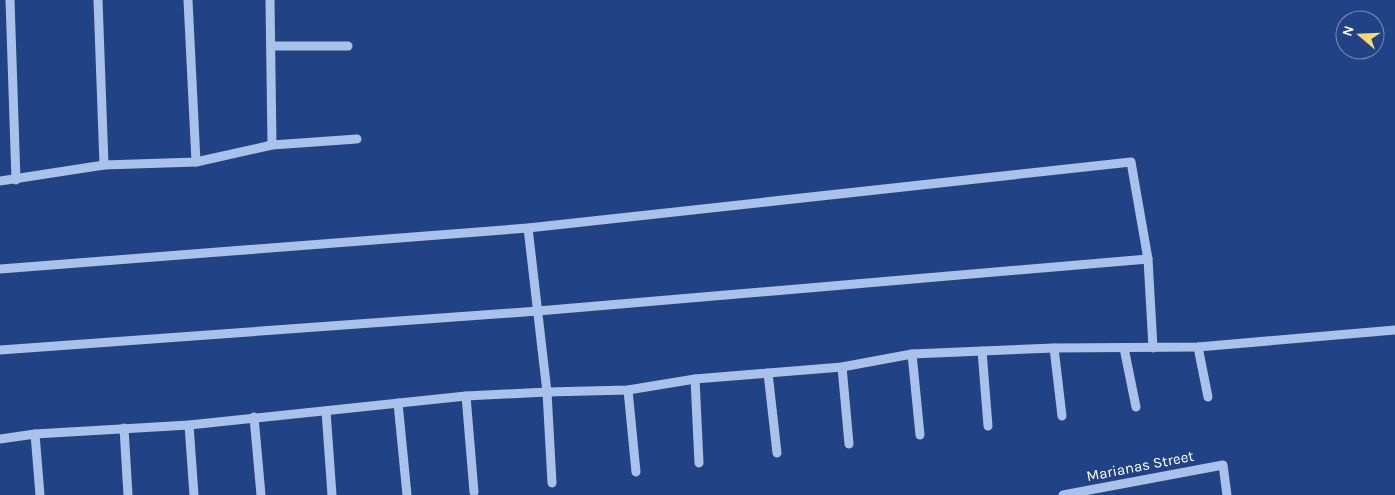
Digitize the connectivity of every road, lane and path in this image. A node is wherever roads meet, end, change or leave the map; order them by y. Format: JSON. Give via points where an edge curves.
{"nodes":[{"id":1,"x":10,"y":0,"type":"edge"},
{"id":2,"x":98,"y":0,"type":"edge"},
{"id":3,"x":188,"y":0,"type":"edge"},
{"id":4,"x":270,"y":0,"type":"edge"},
{"id":5,"x":271,"y":46,"type":"junction"},
{"id":6,"x":348,"y":46,"type":"dead end"},
{"id":7,"x":357,"y":139,"type":"dead end"},
{"id":8,"x":272,"y":145,"type":"junction"},
{"id":9,"x":196,"y":162,"type":"junction"},
{"id":10,"x":104,"y":165,"type":"junction"},
{"id":11,"x":16,"y":180,"type":"junction"},
{"id":12,"x":0,"y":181,"type":"edge"},
{"id":13,"x":528,"y":228,"type":"junction"},
{"id":14,"x":1148,"y":259,"type":"junction"},
{"id":15,"x":0,"y":269,"type":"edge"},
{"id":16,"x":538,"y":312,"type":"junction"},
{"id":17,"x":1395,"y":330,"type":"edge"},
{"id":18,"x":1198,"y":347,"type":"junction"},
{"id":19,"x":1054,"y":348,"type":"junction"},
{"id":20,"x":1124,"y":348,"type":"junction"},
{"id":21,"x":1153,"y":348,"type":"junction"},
{"id":22,"x":0,"y":350,"type":"edge"},
{"id":23,"x":982,"y":351,"type":"junction"},
{"id":24,"x":912,"y":354,"type":"junction"},
{"id":25,"x":842,"y":367,"type":"junction"},
{"id":26,"x":768,"y":373,"type":"junction"},
{"id":27,"x":694,"y":379,"type":"junction"},
{"id":28,"x":628,"y":390,"type":"junction"},
{"id":29,"x":547,"y":392,"type":"junction"},
{"id":30,"x":466,"y":396,"type":"junction"},
{"id":31,"x":1208,"y":398,"type":"dead end"},
{"id":32,"x":398,"y":403,"type":"junction"},
{"id":33,"x":1136,"y":407,"type":"dead end"},
{"id":34,"x":326,"y":411,"type":"junction"},
{"id":35,"x":1062,"y":416,"type":"dead end"},
{"id":36,"x":254,"y":417,"type":"junction"},
{"id":37,"x":189,"y":425,"type":"junction"},
{"id":38,"x":988,"y":426,"type":"dead end"},
{"id":39,"x":124,"y":428,"type":"junction"},
{"id":40,"x":35,"y":434,"type":"junction"},
{"id":41,"x":920,"y":435,"type":"dead end"},
{"id":42,"x":0,"y":438,"type":"edge"},
{"id":43,"x":849,"y":444,"type":"dead end"},
{"id":44,"x":777,"y":453,"type":"dead end"},
{"id":45,"x":699,"y":463,"type":"dead end"},
{"id":46,"x":636,"y":472,"type":"dead end"},
{"id":47,"x":552,"y":482,"type":"dead end"},
{"id":48,"x":474,"y":492,"type":"dead end"},
{"id":49,"x":40,"y":495,"type":"edge"},
{"id":50,"x":128,"y":495,"type":"edge"},
{"id":51,"x":194,"y":495,"type":"edge"},
{"id":52,"x":261,"y":495,"type":"edge"},
{"id":53,"x":332,"y":495,"type":"edge"},
{"id":54,"x":407,"y":495,"type":"edge"},
{"id":55,"x":1063,"y":495,"type":"edge"},
{"id":56,"x":1227,"y":495,"type":"edge"}],
"edges":[{"from":1,"to":11,"type":"street"},
{"from":2,"to":10,"type":"street"},
{"from":3,"to":9,"type":"street"},
{"from":4,"to":5,"type":"street"},
{"from":5,"to":6,"type":"street"},
{"from":5,"to":8,"type":"street"},
{"from":7,"to":8,"type":"street"},
{"from":8,"to":9,"type":"street"},
{"from":9,"to":10,"type":"street"},
{"from":10,"to":11,"type":"street"},
{"from":11,"to":12,"type":"street"},
{"from":13,"to":14,"type":"street","via":[[1131,162]]},
{"from":13,"to":15,"type":"street"},
{"from":13,"to":16,"type":"street"},
{"from":14,"to":16,"type":"street"},
{"from":14,"to":21,"type":"street"},
{"from":16,"to":22,"type":"street"},
{"from":16,"to":29,"type":"street"},
{"from":17,"to":18,"type":"street"},
{"from":18,"to":21,"type":"street"},
{"from":18,"to":31,"type":"street"},
{"from":19,"to":20,"type":"street"},
{"from":19,"to":23,"type":"street"},
{"from":19,"to":35,"type":"street"},
{"from":20,"to":21,"type":"street"},
{"from":20,"to":33,"type":"street"},
{"from":23,"to":24,"type":"street"},
{"from":23,"to":38,"type":"street"},
{"from":24,"to":25,"type":"street"},
{"from":24,"to":41,"type":"street"},
{"from":25,"to":26,"type":"street"},
{"from":25,"to":43,"type":"street"},
{"from":26,"to":27,"type":"street"},
{"from":26,"to":44,"type":"street"},
{"from":27,"to":28,"type":"street"},
{"from":27,"to":45,"type":"street"},
{"from":28,"to":29,"type":"street"},
{"from":28,"to":46,"type":"street"},
{"from":29,"to":30,"type":"street"},
{"from":29,"to":47,"type":"street"},
{"from":30,"to":32,"type":"street"},
{"from":30,"to":48,"type":"street"},
{"from":32,"to":34,"type":"street"},
{"from":32,"to":54,"type":"street"},
{"from":34,"to":36,"type":"street"},
{"from":34,"to":53,"type":"street"},
{"from":36,"to":37,"type":"street"},
{"from":36,"to":52,"type":"street"},
{"from":37,"to":39,"type":"street"},
{"from":37,"to":51,"type":"street"},
{"from":39,"to":40,"type":"street"},
{"from":39,"to":50,"type":"street"},
{"from":40,"to":42,"type":"street"},
{"from":40,"to":49,"type":"street"},
{"from":55,"to":56,"type":"street","name":"Marianas Street","via":[[1223,465]]}]}
